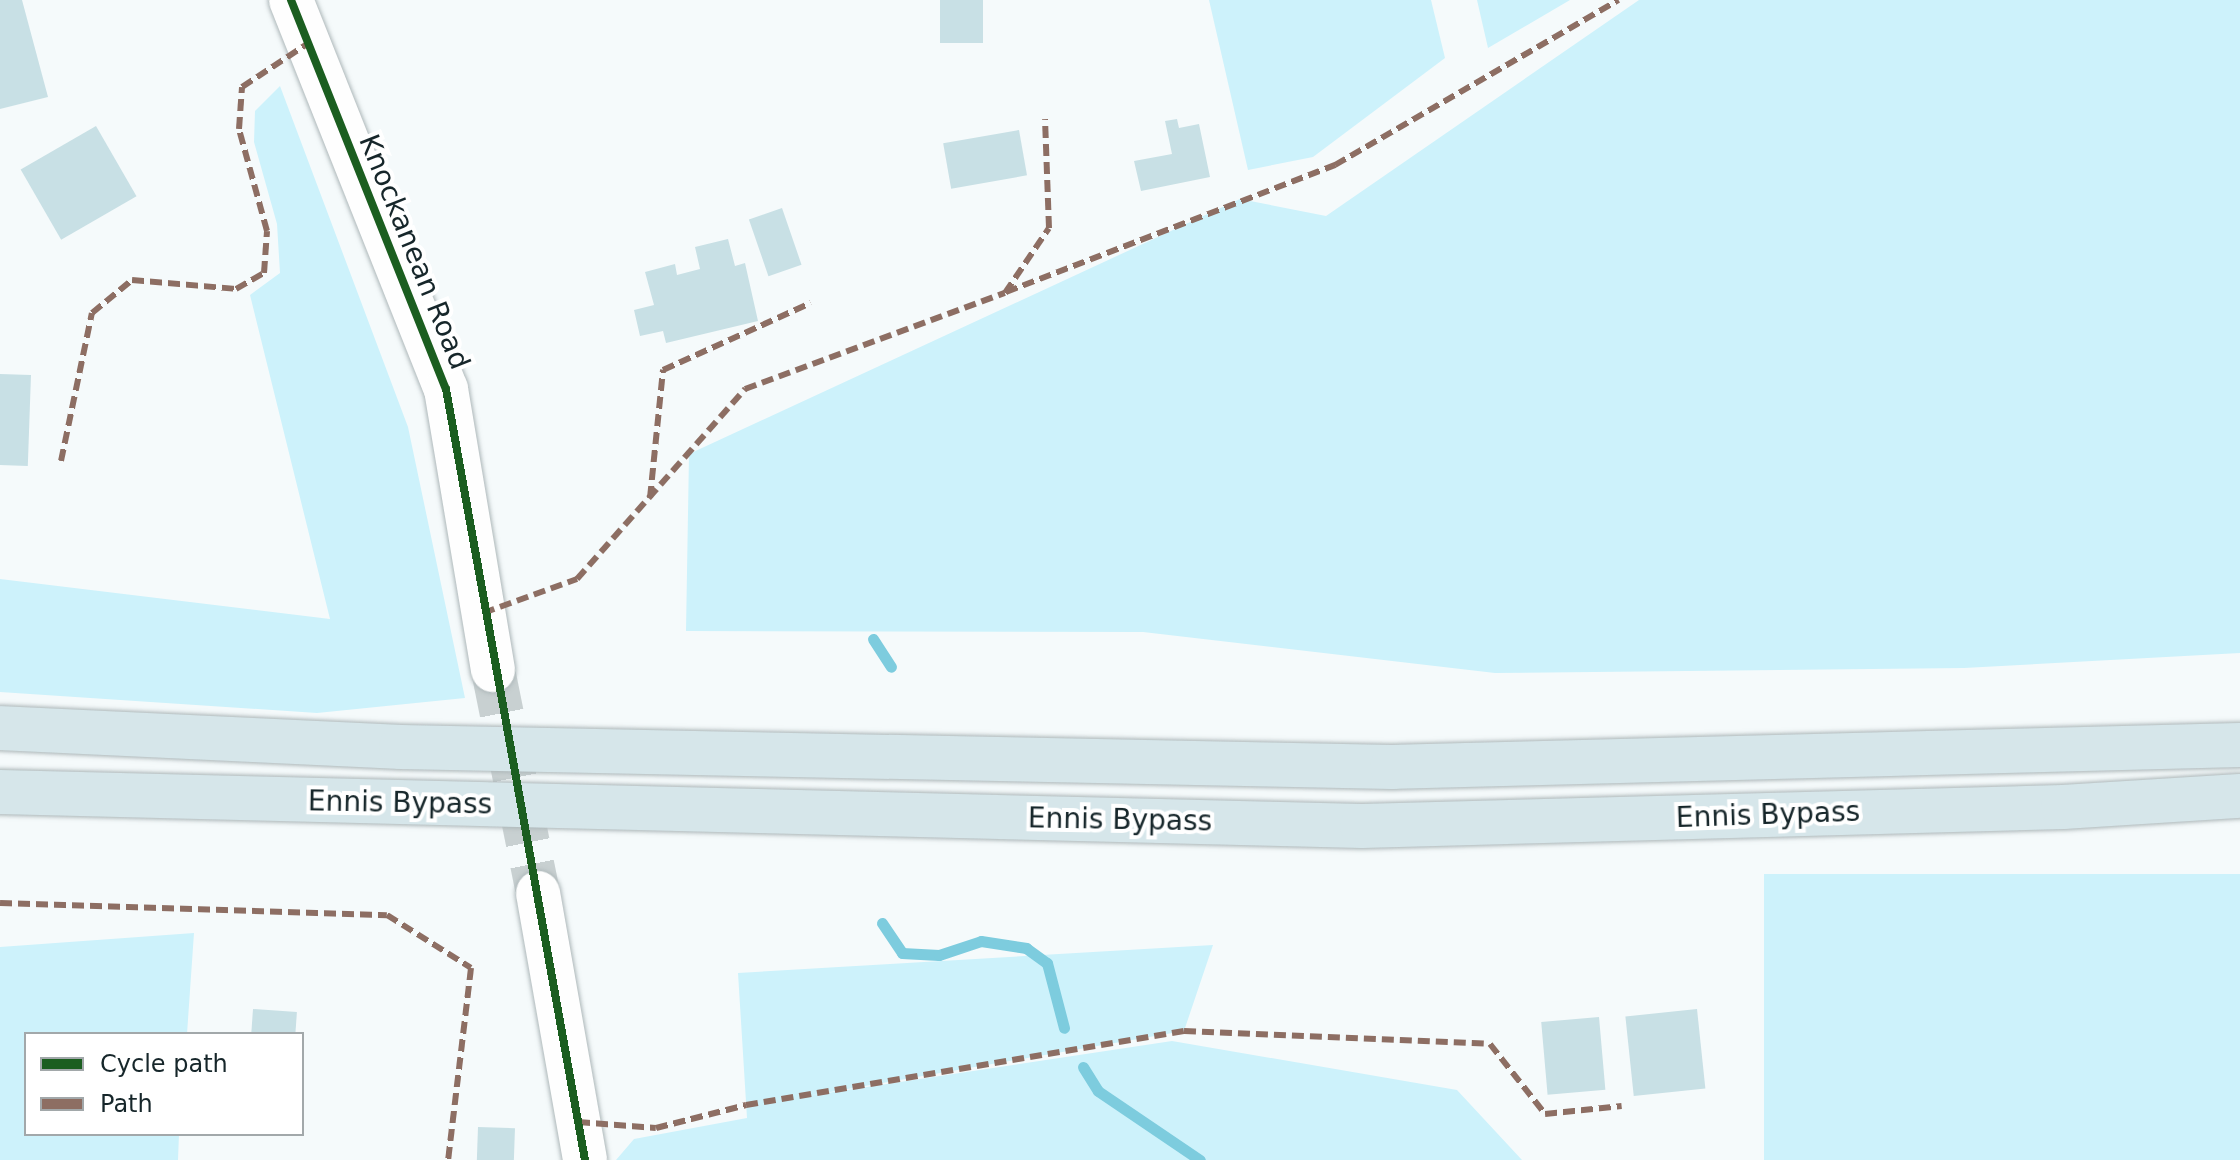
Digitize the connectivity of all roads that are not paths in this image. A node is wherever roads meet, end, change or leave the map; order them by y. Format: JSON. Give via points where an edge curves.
{"nodes":[{"id":1,"x":291,"y":0,"type":"edge"},
{"id":2,"x":493,"y":670,"type":"tunnel mouth"},
{"id":3,"x":0,"y":728,"type":"edge"},
{"id":4,"x":2240,"y":745,"type":"edge"},
{"id":5,"x":0,"y":792,"type":"edge"},
{"id":6,"x":2240,"y":796,"type":"edge"},
{"id":7,"x":538,"y":893,"type":"tunnel mouth"},
{"id":8,"x":585,"y":1160,"type":"edge"}],
"edges":[{"from":1,"to":2,"type":"street","name":"Knockanean Road","via":[[446,389]]},
{"from":3,"to":4,"type":"highway","name":"Ennis Bypass","via":[[401,747],[1392,767]]},
{"from":5,"to":6,"type":"highway","name":"Ennis Bypass","via":[[1362,826],[2047,808]]},
{"from":7,"to":8,"type":"street"}]}
